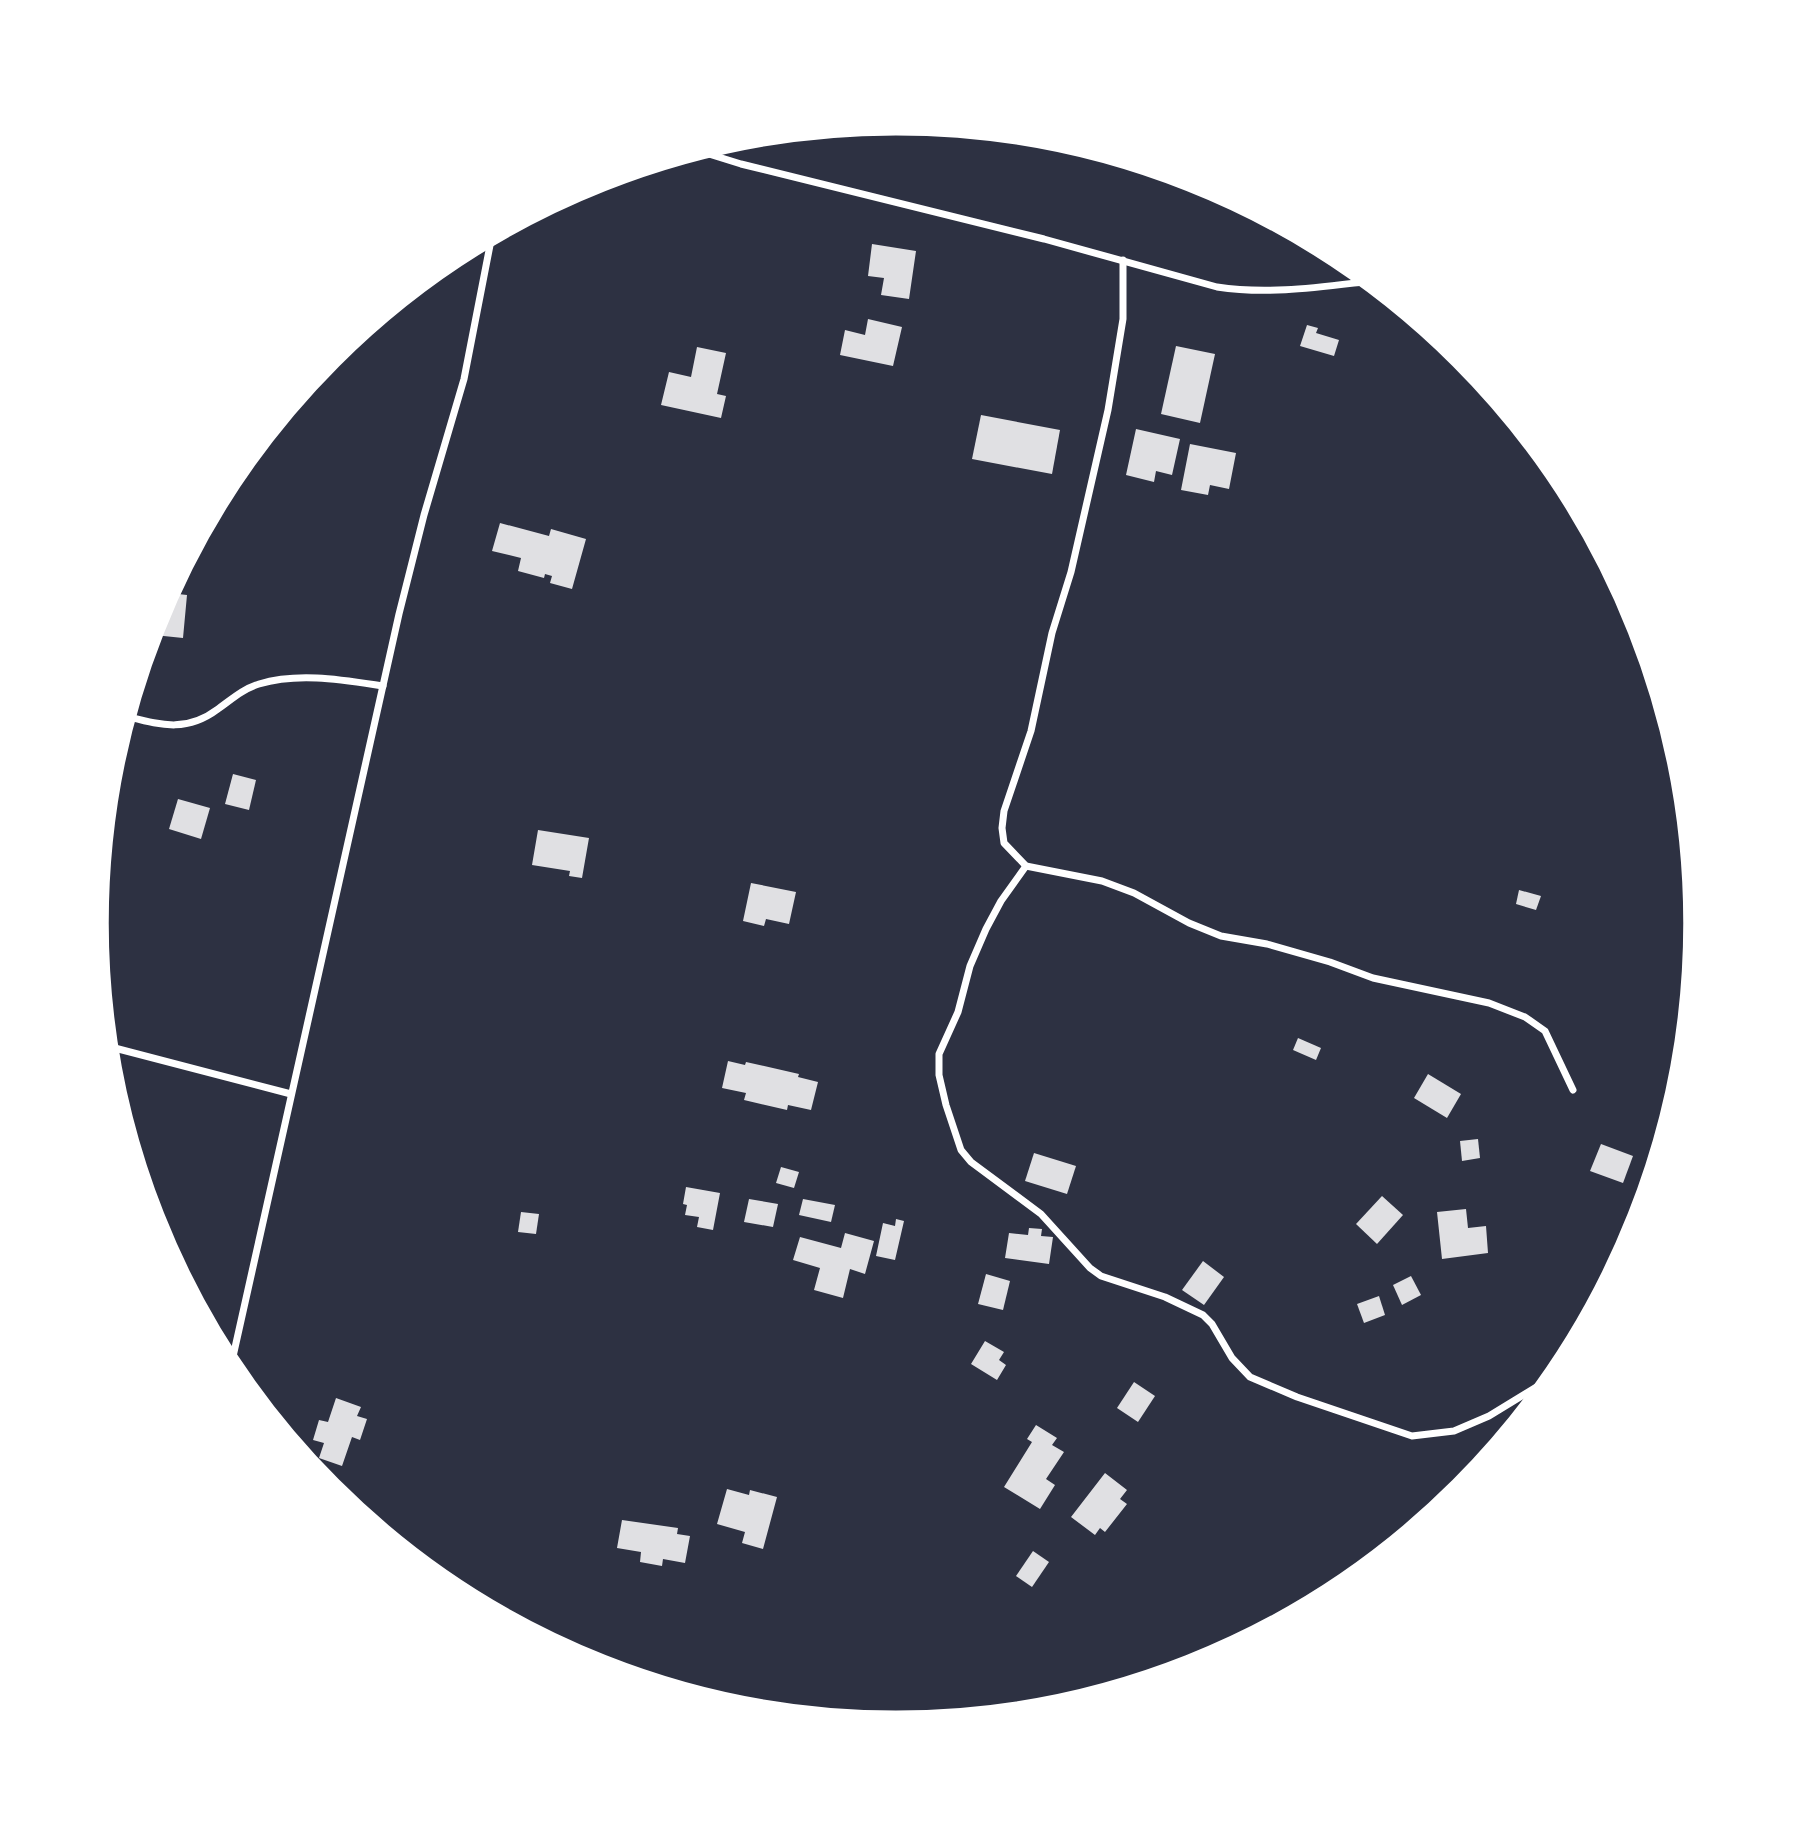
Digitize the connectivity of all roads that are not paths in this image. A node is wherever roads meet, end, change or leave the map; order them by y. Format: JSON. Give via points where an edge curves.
{"nodes":[{"id":1,"x":714,"y":156,"type":"edge"},
{"id":2,"x":490,"y":248,"type":"edge"},
{"id":3,"x":1123,"y":260,"type":"junction"},
{"id":4,"x":1357,"y":283,"type":"edge"},
{"id":5,"x":383,"y":686,"type":"junction"},
{"id":6,"x":134,"y":718,"type":"edge"},
{"id":7,"x":1026,"y":866,"type":"junction"},
{"id":8,"x":117,"y":1049,"type":"edge"},
{"id":9,"x":1573,"y":1090,"type":"dead end"},
{"id":10,"x":291,"y":1094,"type":"junction"},
{"id":11,"x":234,"y":1352,"type":"edge"},
{"id":12,"x":1534,"y":1388,"type":"edge"}],
"edges":[{"from":1,"to":3,"type":"street"},
{"from":2,"to":5,"type":"street","via":[[464,379],[424,515]]},
{"from":3,"to":4,"type":"street","via":[[1246,292]]},
{"from":3,"to":7,"type":"street","via":[[1123,319],[1108,410],[1031,731],[1004,811],[1004,843]]},
{"from":5,"to":6,"type":"street","via":[[331,679],[277,679],[237,693],[186,725],[165,726]]},
{"from":5,"to":10,"type":"street"},
{"from":7,"to":9,"type":"street","via":[[1102,881],[1221,936],[1267,944],[1384,981],[1489,1003],[1525,1017],[1545,1031]]},
{"from":7,"to":12,"type":"street","via":[[986,929],[939,1054],[946,1105],[961,1150],[971,1162],[1041,1214],[1101,1276],[1203,1315],[1250,1377],[1297,1397],[1412,1436],[1454,1431]]},
{"from":8,"to":10,"type":"street"},
{"from":10,"to":11,"type":"street"}]}
